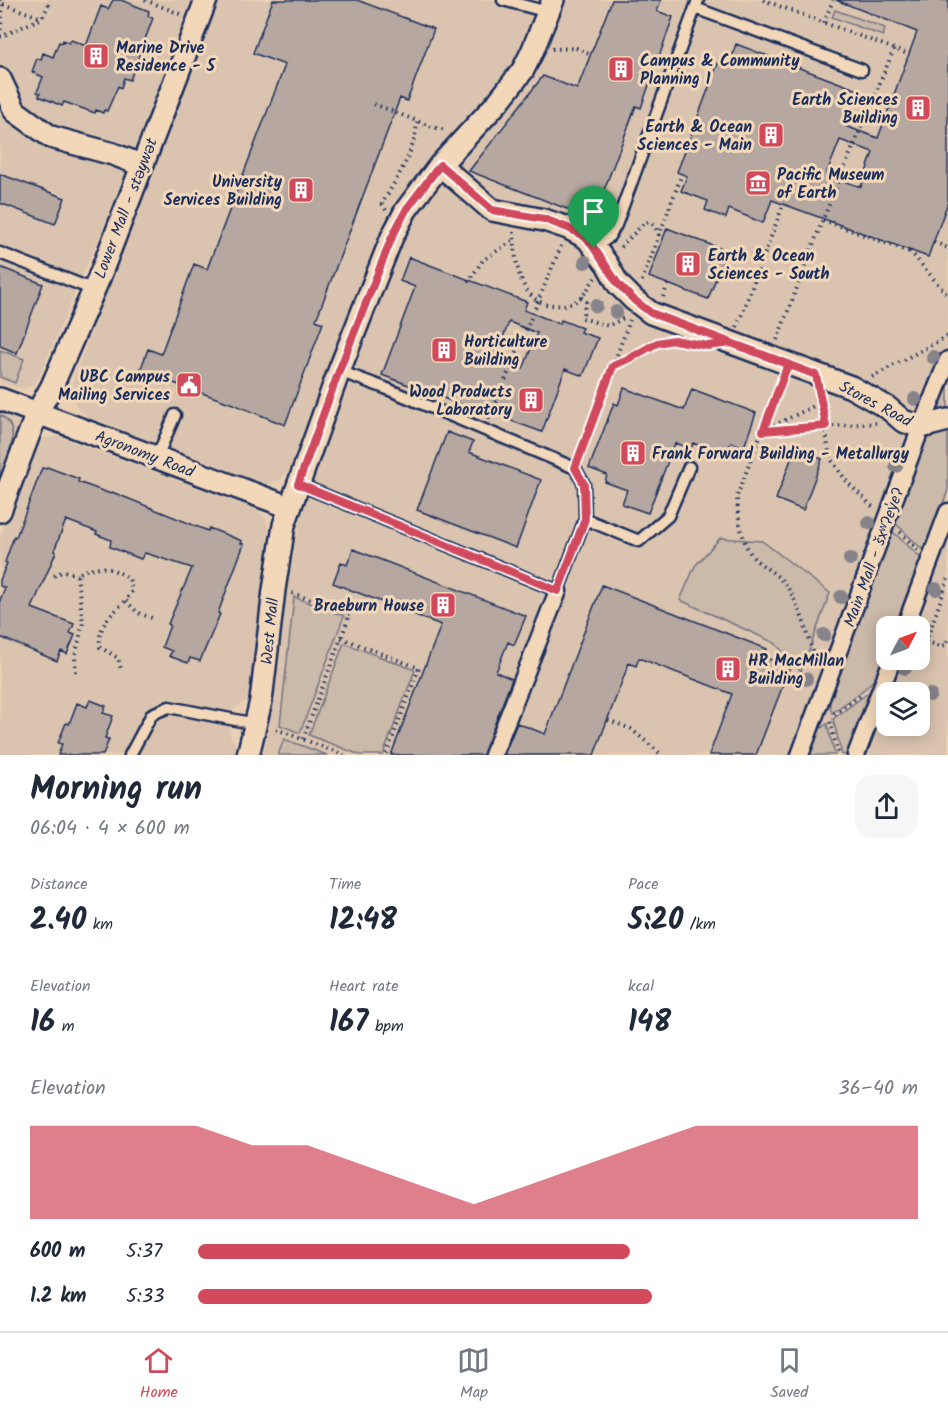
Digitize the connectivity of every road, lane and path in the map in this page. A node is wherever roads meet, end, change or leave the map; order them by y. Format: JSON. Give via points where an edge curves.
{"nodes":[{"id":1,"x":51,"y":0,"type":"edge"},
{"id":2,"x":145,"y":0,"type":"edge"},
{"id":3,"x":206,"y":0,"type":"edge"},
{"id":4,"x":503,"y":0,"type":"edge"},
{"id":5,"x":763,"y":0,"type":"edge"},
{"id":6,"x":833,"y":0,"type":"edge"},
{"id":7,"x":2,"y":2,"type":"edge"},
{"id":8,"x":697,"y":4,"type":"edge"},
{"id":9,"x":550,"y":6,"type":"edge"},
{"id":10,"x":181,"y":14,"type":"dead end"},
{"id":11,"x":42,"y":18,"type":"junction"},
{"id":12,"x":824,"y":23,"type":"junction"},
{"id":13,"x":0,"y":37,"type":"edge"},
{"id":14,"x":548,"y":49,"type":"dead end"},
{"id":15,"x":894,"y":49,"type":"junction"},
{"id":16,"x":908,"y":54,"type":"dead end"},
{"id":17,"x":591,"y":55,"type":"dead end"},
{"id":18,"x":862,"y":70,"type":"dead end"},
{"id":19,"x":0,"y":79,"type":"edge"},
{"id":20,"x":374,"y":104,"type":"dead end"},
{"id":21,"x":417,"y":121,"type":"junction"},
{"id":22,"x":450,"y":130,"type":"dead end"},
{"id":23,"x":141,"y":165,"type":"junction"},
{"id":24,"x":440,"y":165,"type":"junction"},
{"id":25,"x":682,"y":174,"type":"dead end"},
{"id":26,"x":783,"y":205,"type":"dead end"},
{"id":27,"x":387,"y":211,"type":"dead end"},
{"id":28,"x":823,"y":220,"type":"junction"},
{"id":29,"x":568,"y":228,"type":"junction"},
{"id":30,"x":659,"y":236,"type":"junction"},
{"id":31,"x":934,"y":242,"type":"dead end"},
{"id":32,"x":594,"y":248,"type":"junction"},
{"id":33,"x":948,"y":248,"type":"edge"},
{"id":34,"x":618,"y":251,"type":"dead end"},
{"id":35,"x":0,"y":253,"type":"edge"},
{"id":36,"x":601,"y":271,"type":"dead end"},
{"id":37,"x":468,"y":282,"type":"dead end"},
{"id":38,"x":94,"y":290,"type":"junction"},
{"id":39,"x":948,"y":296,"type":"edge"},
{"id":40,"x":581,"y":297,"type":"junction"},
{"id":41,"x":634,"y":300,"type":"junction"},
{"id":42,"x":539,"y":301,"type":"junction"},
{"id":43,"x":674,"y":340,"type":"dead end"},
{"id":44,"x":731,"y":343,"type":"junction"},
{"id":45,"x":948,"y":360,"type":"edge"},
{"id":46,"x":779,"y":361,"type":"junction"},
{"id":47,"x":613,"y":366,"type":"junction"},
{"id":48,"x":339,"y":371,"type":"junction"},
{"id":49,"x":816,"y":375,"type":"junction"},
{"id":50,"x":0,"y":399,"type":"edge"},
{"id":51,"x":37,"y":413,"type":"junction"},
{"id":52,"x":175,"y":415,"type":"dead end"},
{"id":53,"x":948,"y":420,"type":"edge"},
{"id":54,"x":912,"y":424,"type":"junction"},
{"id":55,"x":826,"y":426,"type":"junction"},
{"id":56,"x":484,"y":431,"type":"junction"},
{"id":57,"x":763,"y":431,"type":"junction"},
{"id":58,"x":157,"y":457,"type":"junction"},
{"id":59,"x":689,"y":467,"type":"dead end"},
{"id":60,"x":575,"y":468,"type":"junction"},
{"id":61,"x":298,"y":484,"type":"junction"},
{"id":62,"x":289,"y":507,"type":"junction"},
{"id":63,"x":0,"y":512,"type":"edge"},
{"id":64,"x":948,"y":513,"type":"edge"},
{"id":65,"x":585,"y":519,"type":"junction"},
{"id":66,"x":887,"y":520,"type":"junction"},
{"id":67,"x":929,"y":561,"type":"junction"},
{"id":68,"x":77,"y":575,"type":"junction"},
{"id":69,"x":54,"y":576,"type":"dead end"},
{"id":70,"x":948,"y":579,"type":"edge"},
{"id":71,"x":558,"y":591,"type":"junction"},
{"id":72,"x":289,"y":592,"type":"dead end"},
{"id":73,"x":126,"y":601,"type":"junction"},
{"id":74,"x":909,"y":616,"type":"edge"},
{"id":75,"x":152,"y":618,"type":"dead end"},
{"id":76,"x":930,"y":631,"type":"edge"},
{"id":77,"x":341,"y":638,"type":"junction"},
{"id":78,"x":948,"y":639,"type":"edge"},
{"id":79,"x":930,"y":643,"type":"edge"},
{"id":80,"x":815,"y":665,"type":"dead end"},
{"id":81,"x":121,"y":669,"type":"dead end"},
{"id":82,"x":888,"y":670,"type":"edge"},
{"id":83,"x":76,"y":672,"type":"dead end"},
{"id":84,"x":885,"y":679,"type":"junction"},
{"id":85,"x":829,"y":718,"type":"junction"},
{"id":86,"x":608,"y":720,"type":"dead end"},
{"id":87,"x":266,"y":727,"type":"junction"},
{"id":88,"x":808,"y":733,"type":"junction"},
{"id":89,"x":303,"y":739,"type":"junction"},
{"id":90,"x":130,"y":755,"type":"edge"},
{"id":91,"x":248,"y":755,"type":"edge"},
{"id":92,"x":344,"y":755,"type":"edge"},
{"id":93,"x":386,"y":755,"type":"edge"},
{"id":94,"x":494,"y":755,"type":"edge"},
{"id":95,"x":662,"y":755,"type":"edge"},
{"id":96,"x":800,"y":755,"type":"edge"},
{"id":97,"x":839,"y":755,"type":"edge"},
{"id":98,"x":856,"y":755,"type":"edge"}],
"edges":[{"from":1,"to":11,"type":"path"},
{"from":2,"to":10,"type":"path"},
{"from":3,"to":23,"type":"street","name":"Lower Mall - stəywət"},
{"from":4,"to":9,"type":"lane"},
{"from":5,"to":12,"type":"path"},
{"from":6,"to":12,"type":"path"},
{"from":7,"to":11,"type":"path"},
{"from":7,"to":13,"type":"path"},
{"from":8,"to":18,"type":"lane"},
{"from":8,"to":32,"type":"lane","via":[[616,225],[608,238]]},
{"from":9,"to":24,"type":"street","name":"West Mall","via":[[532,52],[512,85]]},
{"from":11,"to":13,"type":"path"},
{"from":12,"to":15,"type":"path"},
{"from":14,"to":17,"type":"path","via":[[576,48]]},
{"from":15,"to":16,"type":"path"},
{"from":15,"to":28,"type":"path"},
{"from":19,"to":23,"type":"street","via":[[15,111],[51,137]]},
{"from":20,"to":21,"type":"path"},
{"from":21,"to":22,"type":"path"},
{"from":21,"to":27,"type":"path","via":[[417,133],[405,164],[382,204]]},
{"from":23,"to":38,"type":"street","name":"Lower Mall - stəywət"},
{"from":24,"to":29,"type":"street","name":"Stores Road","via":[[492,210],[544,219]]},
{"from":24,"to":48,"type":"street","name":"West Mall","via":[[406,210],[392,237]]},
{"from":25,"to":30,"type":"path"},
{"from":26,"to":44,"type":"path"},
{"from":28,"to":39,"type":"path","via":[[910,251]]},
{"from":28,"to":46,"type":"path"},
{"from":29,"to":32,"type":"street","name":"Stores Road","via":[[587,238]]},
{"from":29,"to":42,"type":"path"},
{"from":30,"to":34,"type":"path","via":[[656,226],[644,223]]},
{"from":30,"to":41,"type":"path"},
{"from":31,"to":33,"type":"path"},
{"from":32,"to":41,"type":"street","name":"Stores Road"},
{"from":35,"to":38,"type":"lane"},
{"from":36,"to":40,"type":"path"},
{"from":37,"to":42,"type":"path","via":[[483,260],[514,237],[517,271],[528,292]]},
{"from":38,"to":51,"type":"street","name":"Lower Mall - stəywət"},
{"from":40,"to":42,"type":"path","via":[[566,306]]},
{"from":40,"to":47,"type":"path","via":[[586,302],[582,318],[608,326],[631,314]]},
{"from":41,"to":44,"type":"street","name":"Stores Road","via":[[651,313]]},
{"from":42,"to":56,"type":"path"},
{"from":43,"to":47,"type":"path","via":[[657,343]]},
{"from":44,"to":46,"type":"street","name":"Stores Road"},
{"from":45,"to":54,"type":"street","name":"Main Mall - šxʷʔey̓eʔ"},
{"from":46,"to":49,"type":"street","name":"Stores Road"},
{"from":46,"to":57,"type":"path"},
{"from":47,"to":60,"type":"path"},
{"from":48,"to":56,"type":"lane"},
{"from":48,"to":61,"type":"street","name":"West Mall"},
{"from":49,"to":54,"type":"street","name":"Stores Road","via":[[851,387]]},
{"from":49,"to":55,"type":"path"},
{"from":50,"to":51,"type":"street","name":"Agronomy Road"},
{"from":51,"to":58,"type":"street","name":"Agronomy Road"},
{"from":51,"to":63,"type":"street","name":"Lower Mall - stəywət"},
{"from":52,"to":58,"type":"lane"},
{"from":53,"to":54,"type":"street","name":"Stores Road"},
{"from":54,"to":55,"type":"path"},
{"from":54,"to":66,"type":"street","name":"Main Mall - šxʷʔey̓eʔ"},
{"from":55,"to":57,"type":"path"},
{"from":55,"to":66,"type":"path","via":[[830,458],[848,483]]},
{"from":56,"to":60,"type":"lane"},
{"from":57,"to":80,"type":"path","via":[[737,496],[737,512],[754,559],[787,586],[802,615]]},
{"from":58,"to":62,"type":"street","name":"Agronomy Road"},
{"from":59,"to":65,"type":"lane","via":[[668,516],[639,541]]},
{"from":60,"to":65,"type":"lane","via":[[584,484]]},
{"from":61,"to":62,"type":"street","name":"West Mall"},
{"from":61,"to":71,"type":"lane"},
{"from":62,"to":87,"type":"street","name":"West Mall","via":[[261,701]]},
{"from":64,"to":67,"type":"street"},
{"from":65,"to":71,"type":"lane"},
{"from":66,"to":67,"type":"path"},
{"from":66,"to":88,"type":"street","name":"Main Mall - šxʷʔey̓eʔ"},
{"from":67,"to":74,"type":"street"},
{"from":68,"to":69,"type":"path","via":[[64,571]]},
{"from":68,"to":73,"type":"path","via":[[89,567],[112,568],[129,578],[132,591]]},
{"from":68,"to":83,"type":"path","via":[[83,622],[75,657]]},
{"from":70,"to":76,"type":"path"},
{"from":71,"to":94,"type":"street"},
{"from":72,"to":77,"type":"path","via":[[350,614]]},
{"from":73,"to":75,"type":"path","via":[[138,613]]},
{"from":73,"to":81,"type":"path","via":[[106,620],[99,636],[100,647],[118,658]]},
{"from":77,"to":89,"type":"path"},
{"from":77,"to":93,"type":"path","via":[[419,668]]},
{"from":78,"to":79,"type":"path","via":[[946,645]]},
{"from":82,"to":84,"type":"street"},
{"from":84,"to":85,"type":"path"},
{"from":84,"to":98,"type":"street"},
{"from":85,"to":88,"type":"path"},
{"from":85,"to":97,"type":"path"},
{"from":86,"to":95,"type":"path","via":[[631,729]]},
{"from":87,"to":89,"type":"path"},
{"from":87,"to":90,"type":"lane","via":[[169,707],[152,714]]},
{"from":87,"to":91,"type":"street","name":"West Mall"},
{"from":88,"to":96,"type":"street","name":"Main Mall - šxʷʔey̓eʔ"},
{"from":89,"to":92,"type":"path"}]}
